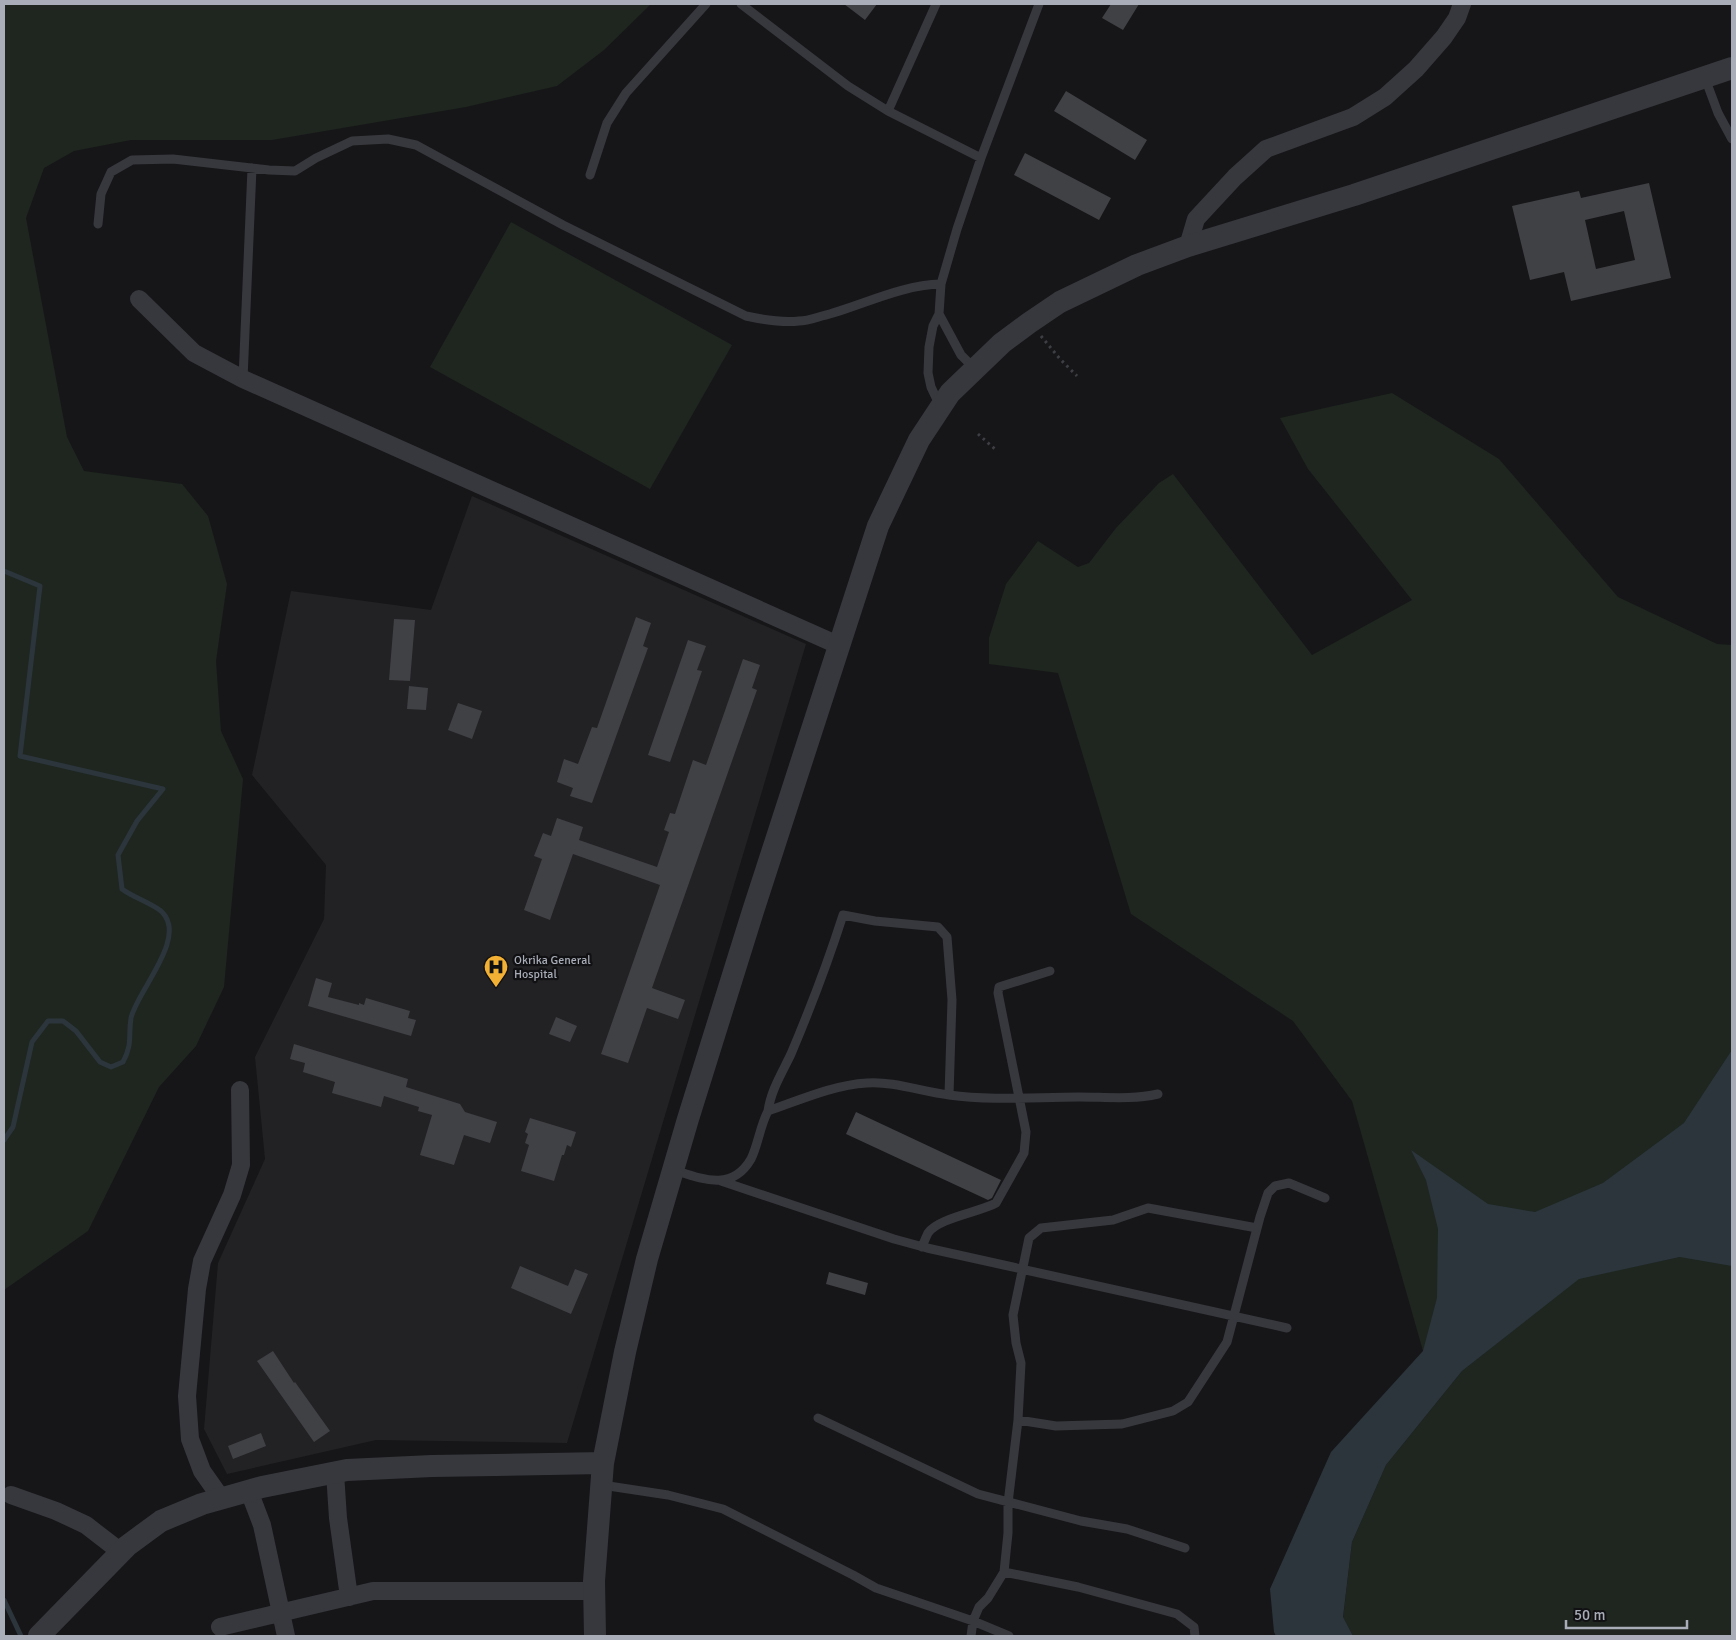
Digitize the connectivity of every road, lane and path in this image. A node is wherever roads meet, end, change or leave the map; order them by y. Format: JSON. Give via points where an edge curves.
{"nodes":[{"id":1,"x":706,"y":4,"type":"edge"},
{"id":2,"x":740,"y":4,"type":"edge"},
{"id":3,"x":936,"y":4,"type":"edge"},
{"id":4,"x":1039,"y":4,"type":"edge"},
{"id":5,"x":1462,"y":4,"type":"edge"},
{"id":6,"x":1732,"y":68,"type":"edge"},
{"id":7,"x":1705,"y":77,"type":"junction"},
{"id":8,"x":888,"y":111,"type":"junction"},
{"id":9,"x":1732,"y":139,"type":"edge"},
{"id":10,"x":981,"y":158,"type":"junction"},
{"id":11,"x":252,"y":168,"type":"junction"},
{"id":12,"x":590,"y":175,"type":"dead end"},
{"id":13,"x":98,"y":224,"type":"dead end"},
{"id":14,"x":1188,"y":246,"type":"junction"},
{"id":15,"x":941,"y":284,"type":"junction"},
{"id":16,"x":139,"y":300,"type":"dead end"},
{"id":17,"x":939,"y":314,"type":"junction"},
{"id":18,"x":1031,"y":322,"type":"junction"},
{"id":19,"x":974,"y":368,"type":"junction"},
{"id":20,"x":1077,"y":376,"type":"dead end"},
{"id":21,"x":243,"y":379,"type":"junction"},
{"id":22,"x":940,"y":406,"type":"junction"},
{"id":23,"x":978,"y":434,"type":"dead end"},
{"id":24,"x":996,"y":450,"type":"dead end"},
{"id":25,"x":838,"y":646,"type":"junction"},
{"id":26,"x":1050,"y":971,"type":"dead end"},
{"id":27,"x":240,"y":1090,"type":"dead end"},
{"id":28,"x":1158,"y":1094,"type":"dead end"},
{"id":29,"x":949,"y":1095,"type":"junction"},
{"id":30,"x":1019,"y":1097,"type":"junction"},
{"id":31,"x":768,"y":1111,"type":"junction"},
{"id":32,"x":674,"y":1170,"type":"junction"},
{"id":33,"x":721,"y":1181,"type":"junction"},
{"id":34,"x":1325,"y":1198,"type":"dead end"},
{"id":35,"x":1257,"y":1228,"type":"junction"},
{"id":36,"x":922,"y":1247,"type":"junction"},
{"id":37,"x":1021,"y":1270,"type":"junction"},
{"id":38,"x":1234,"y":1316,"type":"junction"},
{"id":39,"x":1287,"y":1328,"type":"dead end"},
{"id":40,"x":818,"y":1418,"type":"dead end"},
{"id":41,"x":1018,"y":1420,"type":"junction"},
{"id":42,"x":335,"y":1473,"type":"junction"},
{"id":43,"x":603,"y":1474,"type":"junction"},
{"id":44,"x":249,"y":1491,"type":"junction"},
{"id":45,"x":11,"y":1495,"type":"dead end"},
{"id":46,"x":221,"y":1498,"type":"junction"},
{"id":47,"x":1008,"y":1503,"type":"junction"},
{"id":48,"x":1185,"y":1548,"type":"dead end"},
{"id":49,"x":121,"y":1552,"type":"junction"},
{"id":50,"x":1004,"y":1572,"type":"junction"},
{"id":51,"x":594,"y":1590,"type":"junction"},
{"id":52,"x":349,"y":1597,"type":"junction"},
{"id":53,"x":281,"y":1614,"type":"junction"},
{"id":54,"x":973,"y":1621,"type":"junction"},
{"id":55,"x":220,"y":1627,"type":"dead end"},
{"id":56,"x":39,"y":1636,"type":"edge"},
{"id":57,"x":286,"y":1636,"type":"edge"},
{"id":58,"x":595,"y":1636,"type":"edge"},
{"id":59,"x":971,"y":1636,"type":"edge"},
{"id":60,"x":1008,"y":1636,"type":"edge"},
{"id":61,"x":1195,"y":1636,"type":"edge"}],
"edges":[{"from":1,"to":12,"type":"lane","via":[[626,92],[607,123]]},
{"from":2,"to":8,"type":"lane","via":[[848,86]]},
{"from":3,"to":8,"type":"lane"},
{"from":4,"to":10,"type":"lane"},
{"from":5,"to":14,"type":"street","via":[[1444,37],[1385,97],[1353,117],[1266,149],[1196,219]]},
{"from":6,"to":7,"type":"street"},
{"from":7,"to":9,"type":"lane"},
{"from":7,"to":14,"type":"street","via":[[1354,195]]},
{"from":8,"to":10,"type":"lane"},
{"from":10,"to":15,"type":"lane"},
{"from":11,"to":13,"type":"lane","via":[[173,159],[132,160],[111,172],[101,194]]},
{"from":11,"to":15,"type":"lane","via":[[295,171],[352,141],[388,139],[416,145],[563,225],[746,316],[771,321],[801,321],[899,291]]},
{"from":11,"to":21,"type":"lane"},
{"from":14,"to":18,"type":"street","via":[[1096,284],[1060,302]]},
{"from":15,"to":17,"type":"lane"},
{"from":16,"to":21,"type":"street","via":[[194,353]]},
{"from":17,"to":19,"type":"lane","via":[[960,355]]},
{"from":17,"to":22,"type":"lane","via":[[929,347],[928,372],[930,387]]},
{"from":18,"to":19,"type":"street"},
{"from":18,"to":20,"type":"path"},
{"from":19,"to":22,"type":"street"},
{"from":21,"to":25,"type":"street"},
{"from":22,"to":25,"type":"street","via":[[919,440],[878,526]]},
{"from":23,"to":24,"type":"path"},
{"from":25,"to":32,"type":"street"},
{"from":26,"to":30,"type":"lane","via":[[999,987]]},
{"from":27,"to":46,"type":"street","via":[[241,1165],[232,1196],[202,1261],[187,1396],[190,1439],[202,1471]]},
{"from":28,"to":30,"type":"lane","via":[[1143,1098]]},
{"from":29,"to":30,"type":"lane"},
{"from":29,"to":31,"type":"lane","via":[[868,1083],[842,1086]]},
{"from":29,"to":31,"type":"lane","via":[[952,1000],[947,937],[938,927],[875,922],[843,915],[830,956],[770,1097]]},
{"from":30,"to":36,"type":"lane","via":[[1026,1132],[1024,1153],[996,1203],[950,1218],[929,1231]]},
{"from":31,"to":33,"type":"lane","via":[[751,1158],[739,1174]]},
{"from":32,"to":33,"type":"lane","via":[[704,1180]]},
{"from":32,"to":43,"type":"street","via":[[627,1344]]},
{"from":33,"to":36,"type":"lane"},
{"from":34,"to":35,"type":"lane","via":[[1289,1183],[1275,1186],[1268,1193]]},
{"from":35,"to":37,"type":"lane","via":[[1148,1208],[1113,1220],[1041,1228],[1029,1238]]},
{"from":35,"to":38,"type":"lane"},
{"from":36,"to":37,"type":"lane"},
{"from":37,"to":38,"type":"lane"},
{"from":37,"to":41,"type":"lane","via":[[1013,1315],[1021,1363]]},
{"from":38,"to":39,"type":"lane"},
{"from":38,"to":41,"type":"lane","via":[[1227,1342],[1188,1402],[1173,1410],[1122,1424],[1056,1426]]},
{"from":40,"to":47,"type":"lane","via":[[978,1494]]},
{"from":41,"to":47,"type":"lane"},
{"from":42,"to":43,"type":"street","via":[[432,1466]]},
{"from":42,"to":44,"type":"street"},
{"from":42,"to":52,"type":"street"},
{"from":43,"to":51,"type":"street"},
{"from":43,"to":54,"type":"lane","via":[[723,1509],[876,1588]]},
{"from":44,"to":46,"type":"street"},
{"from":44,"to":53,"type":"street","via":[[262,1525]]},
{"from":45,"to":49,"type":"street","via":[[86,1525]]},
{"from":46,"to":49,"type":"street","via":[[161,1521]]},
{"from":47,"to":48,"type":"lane","via":[[1127,1529]]},
{"from":47,"to":50,"type":"lane"},
{"from":49,"to":56,"type":"street"},
{"from":50,"to":54,"type":"lane"},
{"from":50,"to":61,"type":"lane","via":[[1078,1587],[1177,1614],[1194,1627]]},
{"from":51,"to":52,"type":"street","via":[[373,1591]]},
{"from":51,"to":58,"type":"street"},
{"from":52,"to":53,"type":"street"},
{"from":53,"to":55,"type":"street"},
{"from":53,"to":57,"type":"street"},
{"from":54,"to":59,"type":"lane"},
{"from":54,"to":60,"type":"lane"}]}
